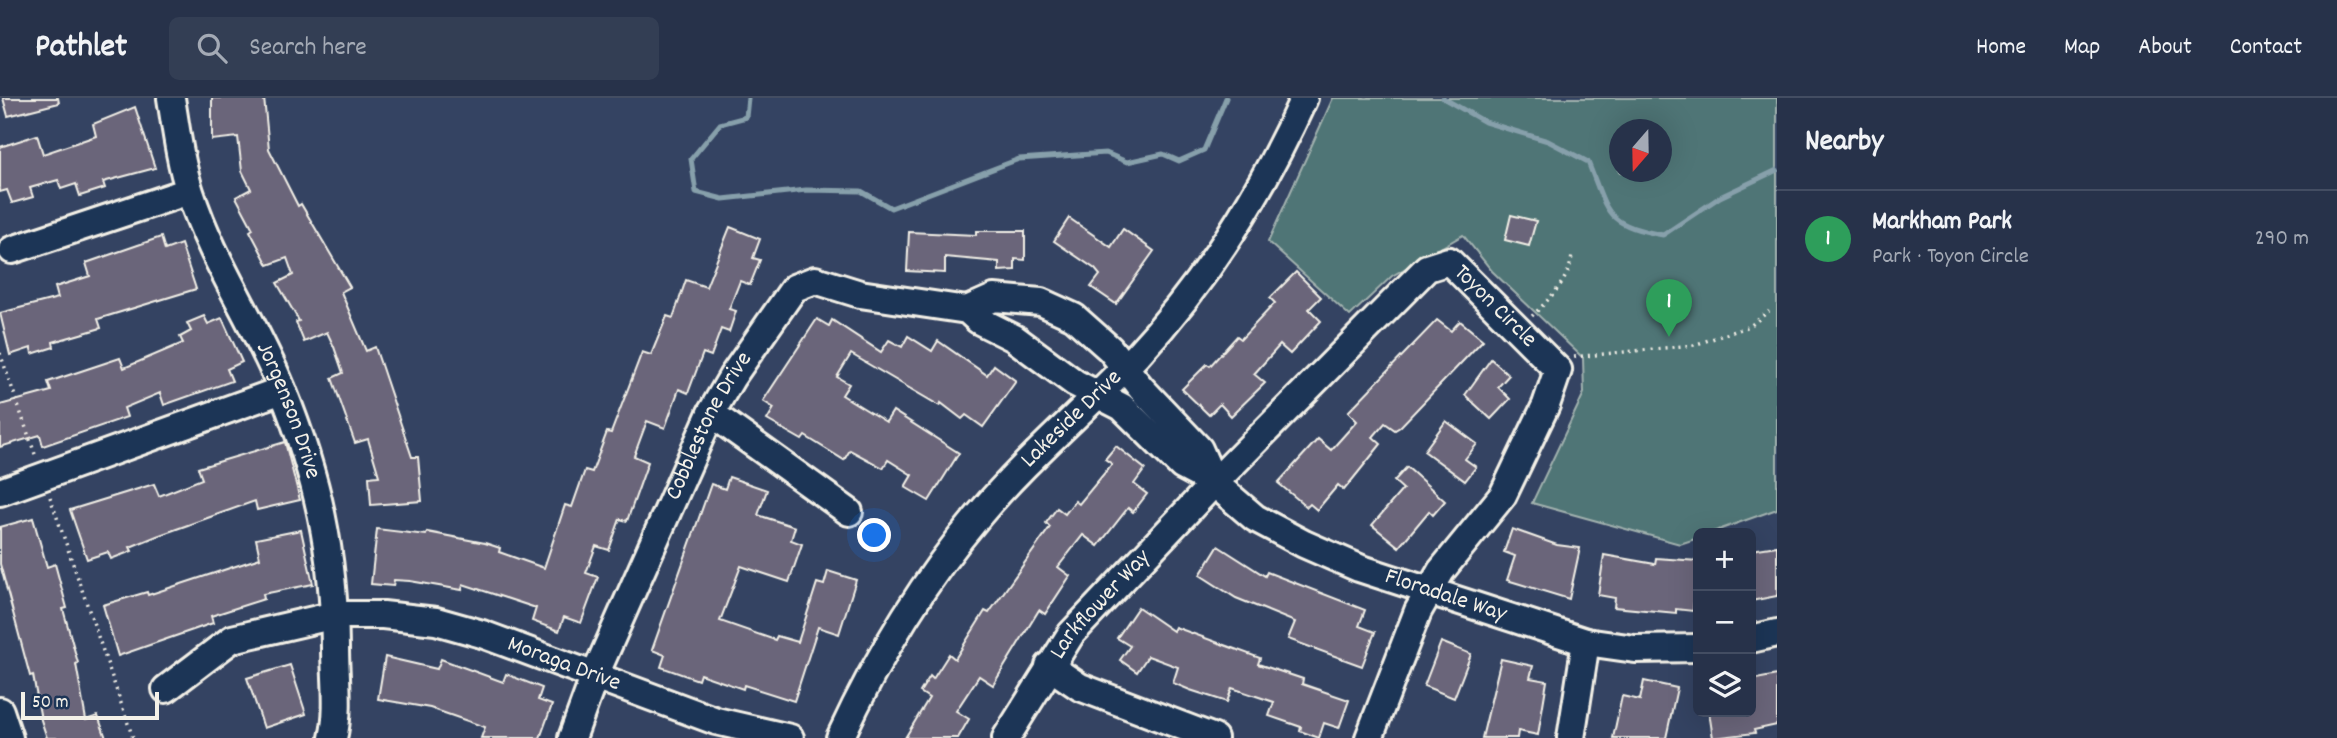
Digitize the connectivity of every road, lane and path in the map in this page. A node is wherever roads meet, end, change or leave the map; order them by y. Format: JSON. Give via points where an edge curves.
{"nodes":[{"id":1,"x":171,"y":98,"type":"edge"},
{"id":2,"x":1304,"y":98,"type":"edge"},
{"id":3,"x":189,"y":191,"type":"junction"},
{"id":4,"x":12,"y":250,"type":"dead end"},
{"id":5,"x":1572,"y":255,"type":"dead end"},
{"id":6,"x":967,"y":310,"type":"junction"},
{"id":7,"x":1769,"y":311,"type":"dead end"},
{"id":8,"x":1519,"y":331,"type":"junction"},
{"id":9,"x":0,"y":353,"type":"edge"},
{"id":10,"x":1123,"y":368,"type":"junction"},
{"id":11,"x":1558,"y":370,"type":"junction"},
{"id":12,"x":282,"y":390,"type":"junction"},
{"id":13,"x":1098,"y":392,"type":"junction"},
{"id":14,"x":711,"y":412,"type":"junction"},
{"id":15,"x":43,"y":476,"type":"junction"},
{"id":16,"x":1214,"y":483,"type":"junction"},
{"id":17,"x":0,"y":492,"type":"edge"},
{"id":18,"x":849,"y":512,"type":"dead end"},
{"id":19,"x":1429,"y":591,"type":"junction"},
{"id":20,"x":335,"y":615,"type":"junction"},
{"id":21,"x":1777,"y":633,"type":"edge"},
{"id":22,"x":1756,"y":638,"type":"edge"},
{"id":23,"x":1586,"y":642,"type":"junction"},
{"id":24,"x":1693,"y":648,"type":"edge"},
{"id":25,"x":1049,"y":666,"type":"junction"},
{"id":26,"x":595,"y":675,"type":"junction"},
{"id":27,"x":166,"y":689,"type":"dead end"},
{"id":28,"x":0,"y":711,"type":"edge"},
{"id":29,"x":9,"y":738,"type":"edge"},
{"id":30,"x":133,"y":738,"type":"edge"},
{"id":31,"x":333,"y":738,"type":"edge"},
{"id":32,"x":572,"y":738,"type":"edge"},
{"id":33,"x":790,"y":738,"type":"edge"},
{"id":34,"x":840,"y":738,"type":"edge"},
{"id":35,"x":1006,"y":738,"type":"edge"},
{"id":36,"x":1214,"y":738,"type":"edge"},
{"id":37,"x":1369,"y":738,"type":"edge"},
{"id":38,"x":1571,"y":738,"type":"edge"}],
"edges":[{"from":1,"to":3,"type":"street","name":"Jorgenson Drive"},
{"from":2,"to":10,"type":"street","name":"Lakeside Drive","via":[[1280,151],[1221,248],[1175,311]]},
{"from":3,"to":4,"type":"street"},
{"from":3,"to":12,"type":"street","name":"Jorgenson Drive"},
{"from":5,"to":8,"type":"path","via":[[1571,266],[1556,291]]},
{"from":6,"to":10,"type":"street","name":"Cobblestone Drive","via":[[994,298],[1059,308],[1110,349]]},
{"from":6,"to":13,"type":"street","name":"Cobblestone Drive","via":[[1074,383]]},
{"from":6,"to":14,"type":"street","name":"Cobblestone Drive","via":[[860,294],[815,280],[794,288]]},
{"from":7,"to":11,"type":"path","via":[[1750,326],[1694,345],[1577,355]]},
{"from":8,"to":11,"type":"street","name":"Toyon Circle"},
{"from":8,"to":16,"type":"street","name":"Toyon Circle","via":[[1449,261],[1427,268]]},
{"from":9,"to":15,"type":"path"},
{"from":10,"to":13,"type":"street","name":"Lakeside Drive"},
{"from":10,"to":16,"type":"street","name":"Floradale Way","via":[[1199,449]]},
{"from":11,"to":19,"type":"street","name":"Toyon Circle","via":[[1503,495]]},
{"from":12,"to":15,"type":"street"},
{"from":12,"to":20,"type":"street","name":"Jorgenson Drive","via":[[318,491]]},
{"from":13,"to":16,"type":"street","name":"Floradale Way","via":[[1122,407],[1182,466]]},
{"from":13,"to":34,"type":"street","name":"Lakeside Drive","via":[[1005,485],[942,562],[877,666]]},
{"from":14,"to":18,"type":"street"},
{"from":14,"to":26,"type":"street","name":"Cobblestone Drive"},
{"from":15,"to":17,"type":"street"},
{"from":15,"to":30,"type":"path"},
{"from":16,"to":19,"type":"street","name":"Floradale Way","via":[[1255,518],[1304,544]]},
{"from":16,"to":25,"type":"street","name":"Larkflower Way","via":[[1071,634]]},
{"from":19,"to":23,"type":"street","name":"Floradale Way"},
{"from":19,"to":37,"type":"street","name":"Toyon Circle"},
{"from":20,"to":26,"type":"street","name":"Moraga Drive","via":[[436,621]]},
{"from":20,"to":27,"type":"street","name":"Moraga Drive","via":[[232,639]]},
{"from":20,"to":31,"type":"street","name":"Jorgenson Drive"},
{"from":21,"to":22,"type":"street"},
{"from":23,"to":24,"type":"street","name":"Floradale Way","via":[[1635,649]]},
{"from":23,"to":38,"type":"street"},
{"from":25,"to":35,"type":"street","name":"Larkflower Way"},
{"from":25,"to":36,"type":"street","via":[[1080,687]]},
{"from":26,"to":32,"type":"street","name":"Cobblestone Drive"},
{"from":26,"to":33,"type":"street","name":"Moraga Drive","via":[[716,720]]},
{"from":28,"to":29,"type":"street"}]}
